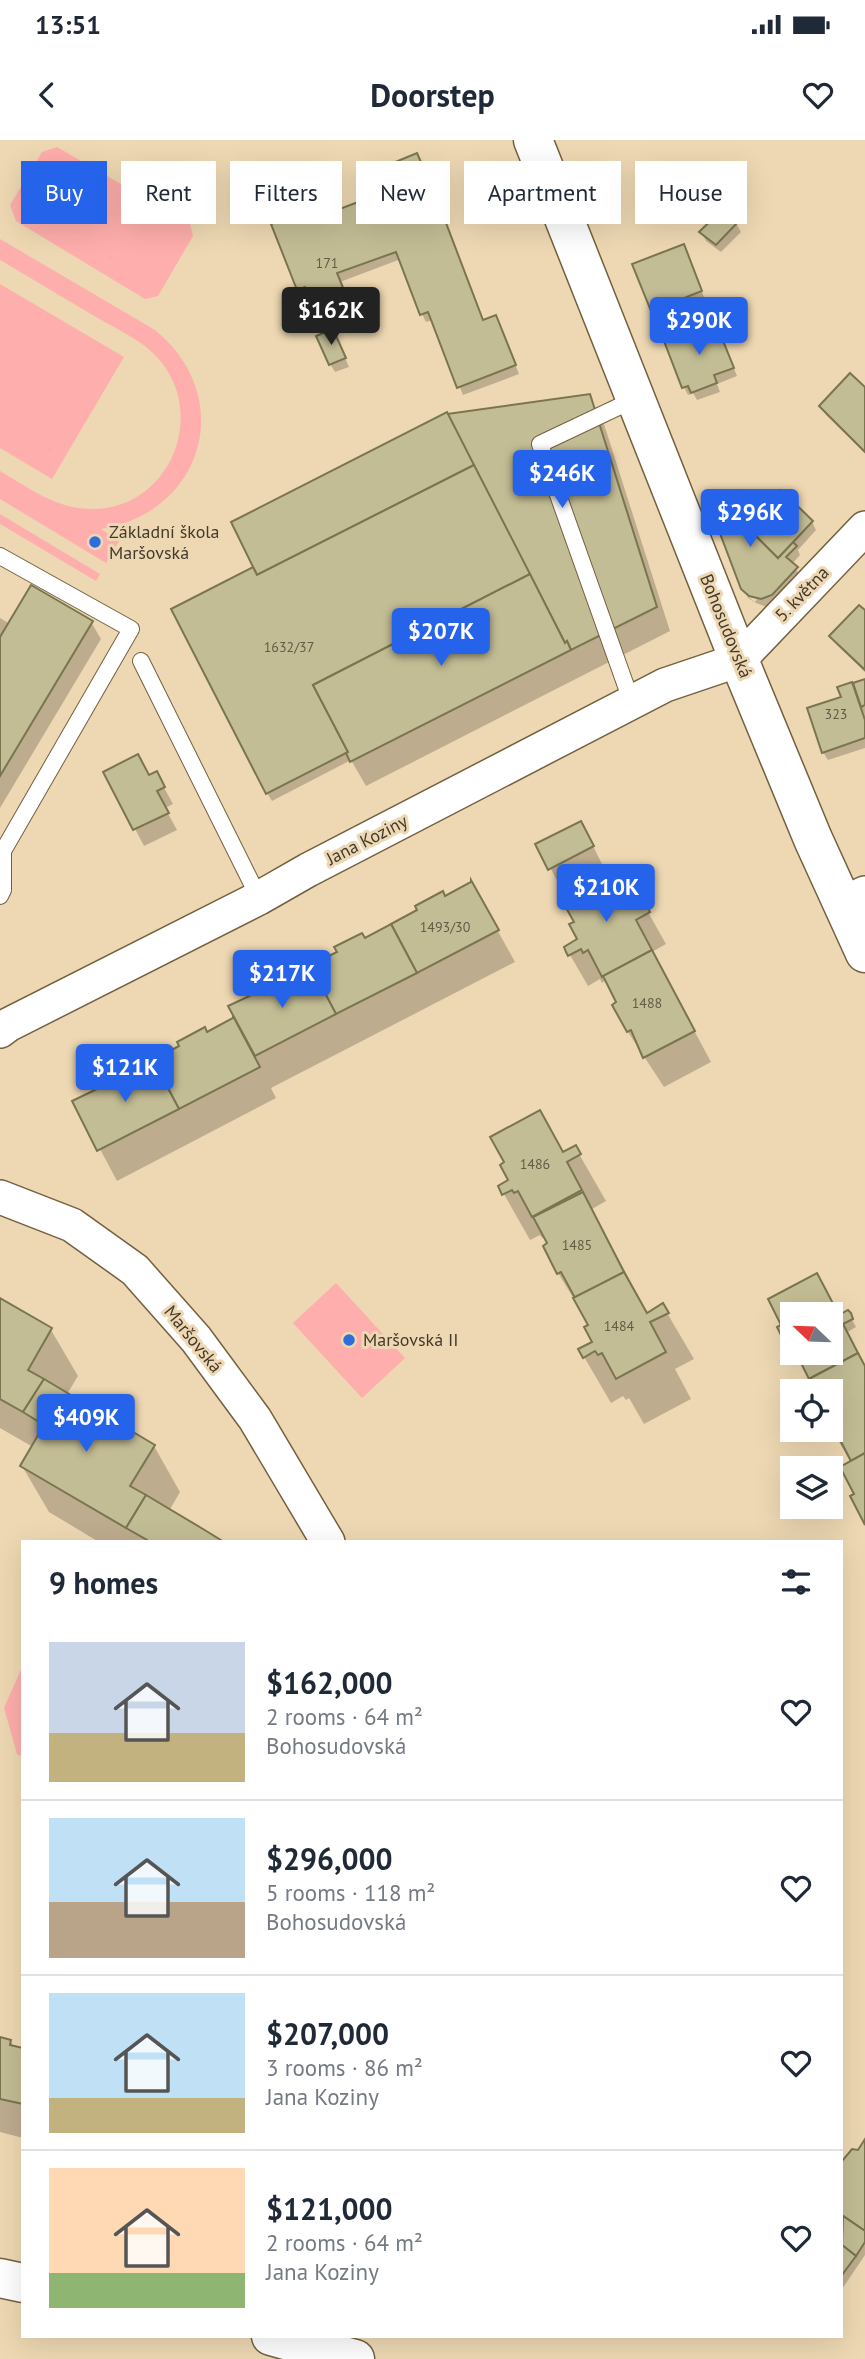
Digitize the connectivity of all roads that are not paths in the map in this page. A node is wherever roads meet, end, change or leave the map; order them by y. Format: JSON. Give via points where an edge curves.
{"nodes":[{"id":1,"x":533,"y":140,"type":"edge"},
{"id":2,"x":635,"y":399,"type":"junction"},
{"id":3,"x":865,"y":528,"type":"edge"},
{"id":4,"x":0,"y":556,"type":"edge"},
{"id":5,"x":739,"y":660,"type":"junction"},
{"id":6,"x":141,"y":661,"type":"dead end"},
{"id":7,"x":632,"y":703,"type":"junction"},
{"id":8,"x":0,"y":896,"type":"edge"},
{"id":9,"x":259,"y":898,"type":"junction"},
{"id":10,"x":853,"y":899,"type":"edge"},
{"id":11,"x":865,"y":953,"type":"edge"},
{"id":12,"x":0,"y":1031,"type":"edge"},
{"id":13,"x":0,"y":1197,"type":"edge"},
{"id":14,"x":327,"y":1540,"type":"edge"},
{"id":15,"x":0,"y":2278,"type":"edge"},
{"id":16,"x":21,"y":2283,"type":"edge"},
{"id":17,"x":278,"y":2338,"type":"edge"},
{"id":18,"x":355,"y":2359,"type":"edge"}],
"edges":[{"from":1,"to":2,"type":"street","name":"Bohosudovská"},
{"from":2,"to":5,"type":"street","name":"Bohosudovská"},
{"from":2,"to":7,"type":"lane","via":[[540,444]]},
{"from":3,"to":5,"type":"street","name":"5. května"},
{"from":4,"to":8,"type":"lane","via":[[131,629],[3,851]]},
{"from":5,"to":7,"type":"street","name":"Jana Koziny","via":[[665,685]]},
{"from":5,"to":10,"type":"street","name":"Bohosudovská"},
{"from":6,"to":9,"type":"lane"},
{"from":7,"to":9,"type":"street","name":"Jana Koziny"},
{"from":9,"to":12,"type":"street","name":"Jana Koziny"},
{"from":10,"to":11,"type":"street","name":"Bohosudovská"},
{"from":13,"to":14,"type":"street","name":"Maršovská","via":[[72,1224],[135,1270],[196,1339],[255,1419]]},
{"from":15,"to":16,"type":"street"},
{"from":17,"to":18,"type":"street"}]}
